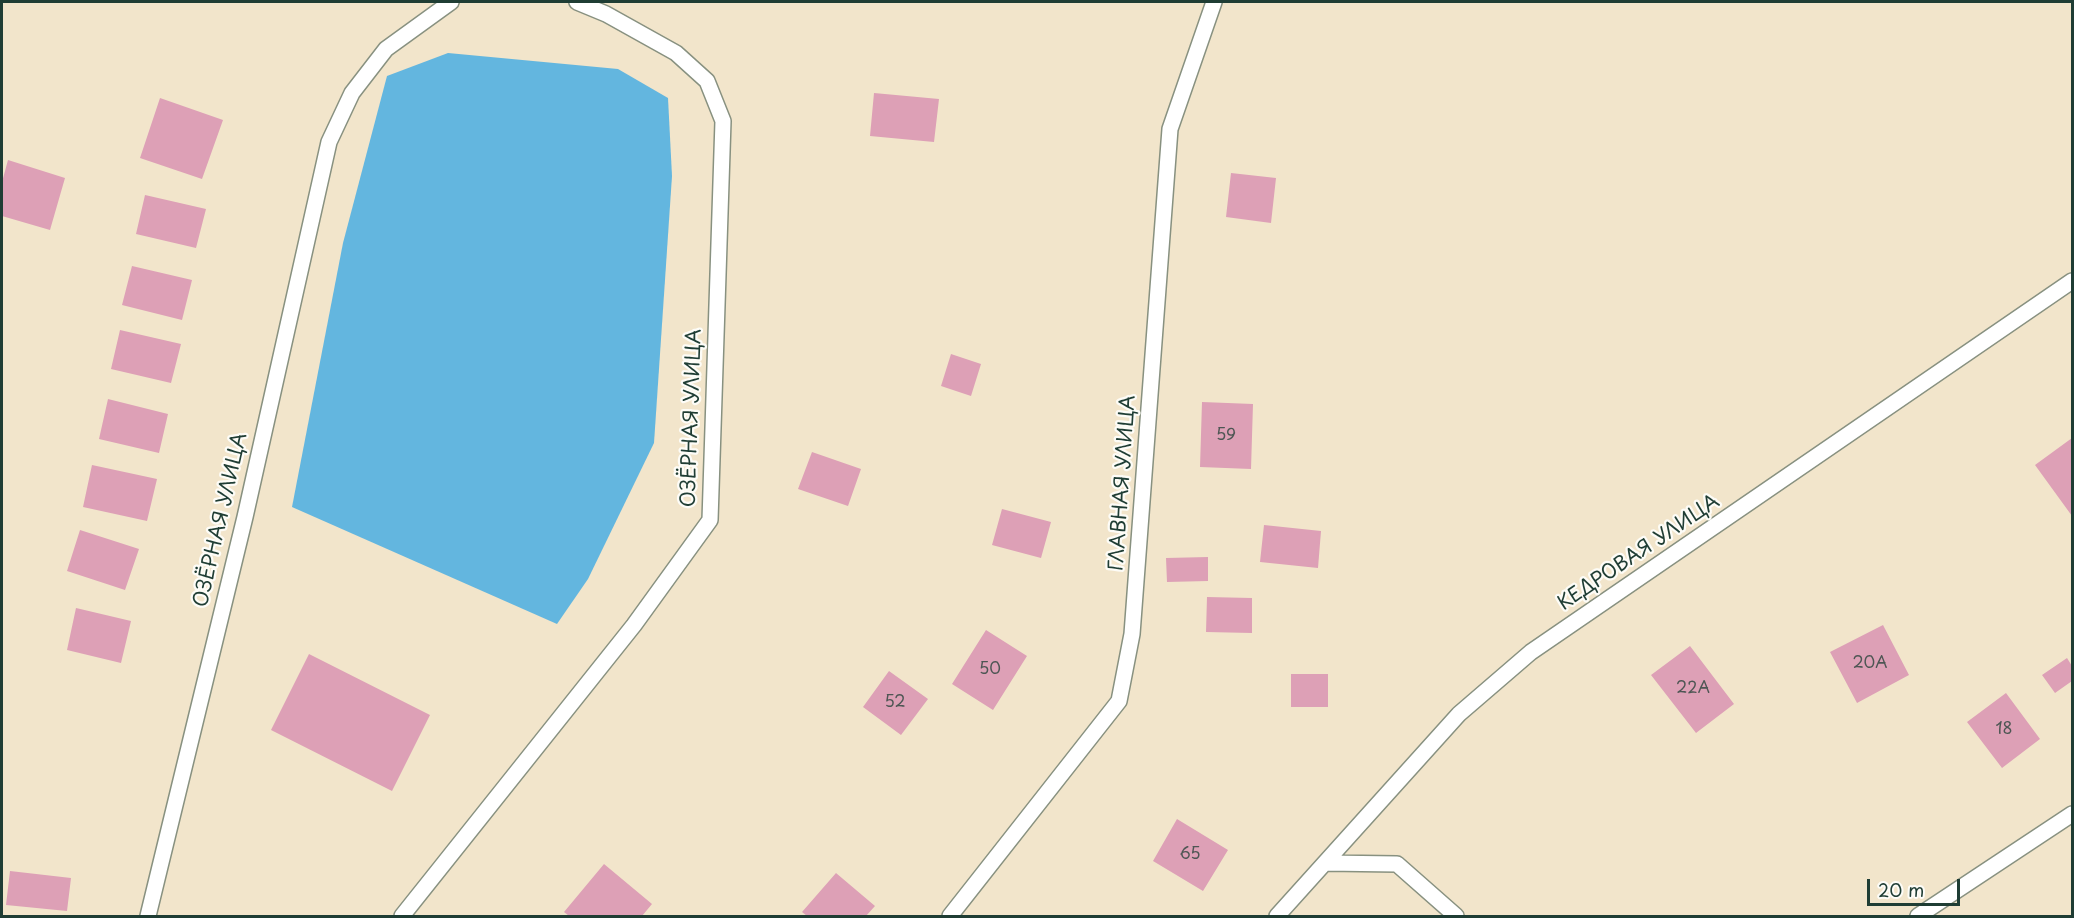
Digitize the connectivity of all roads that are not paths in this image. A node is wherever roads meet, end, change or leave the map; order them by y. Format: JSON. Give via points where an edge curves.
{"nodes":[{"id":1,"x":451,"y":2,"type":"edge"},
{"id":2,"x":577,"y":2,"type":"edge"},
{"id":3,"x":1214,"y":2,"type":"edge"},
{"id":4,"x":2073,"y":281,"type":"edge"},
{"id":5,"x":2073,"y":814,"type":"edge"},
{"id":6,"x":1326,"y":862,"type":"junction"},
{"id":7,"x":148,"y":916,"type":"edge"},
{"id":8,"x":402,"y":916,"type":"edge"},
{"id":9,"x":951,"y":916,"type":"edge"},
{"id":10,"x":1277,"y":916,"type":"edge"},
{"id":11,"x":1456,"y":916,"type":"edge"},
{"id":12,"x":1918,"y":916,"type":"edge"}],
"edges":[{"from":1,"to":7,"type":"lane","name":"ОЗЁРНАЯ УЛИЦА","via":[[386,49],[352,93],[329,141],[245,517]]},
{"from":2,"to":8,"type":"lane","name":"ОЗЁРНАЯ УЛИЦА","via":[[676,53],[707,81],[723,121],[710,520],[634,625]]},
{"from":3,"to":9,"type":"lane","name":"ГЛАВНАЯ УЛИЦА","via":[[1170,129],[1132,634],[1119,701]]},
{"from":4,"to":6,"type":"lane","name":"КЕДРОВАЯ УЛИЦА","via":[[1531,652],[1459,714]]},
{"from":5,"to":12,"type":"lane"},
{"from":6,"to":10,"type":"lane","name":"КЕДРОВАЯ УЛИЦА"},
{"from":6,"to":11,"type":"lane","via":[[1397,864]]}]}
